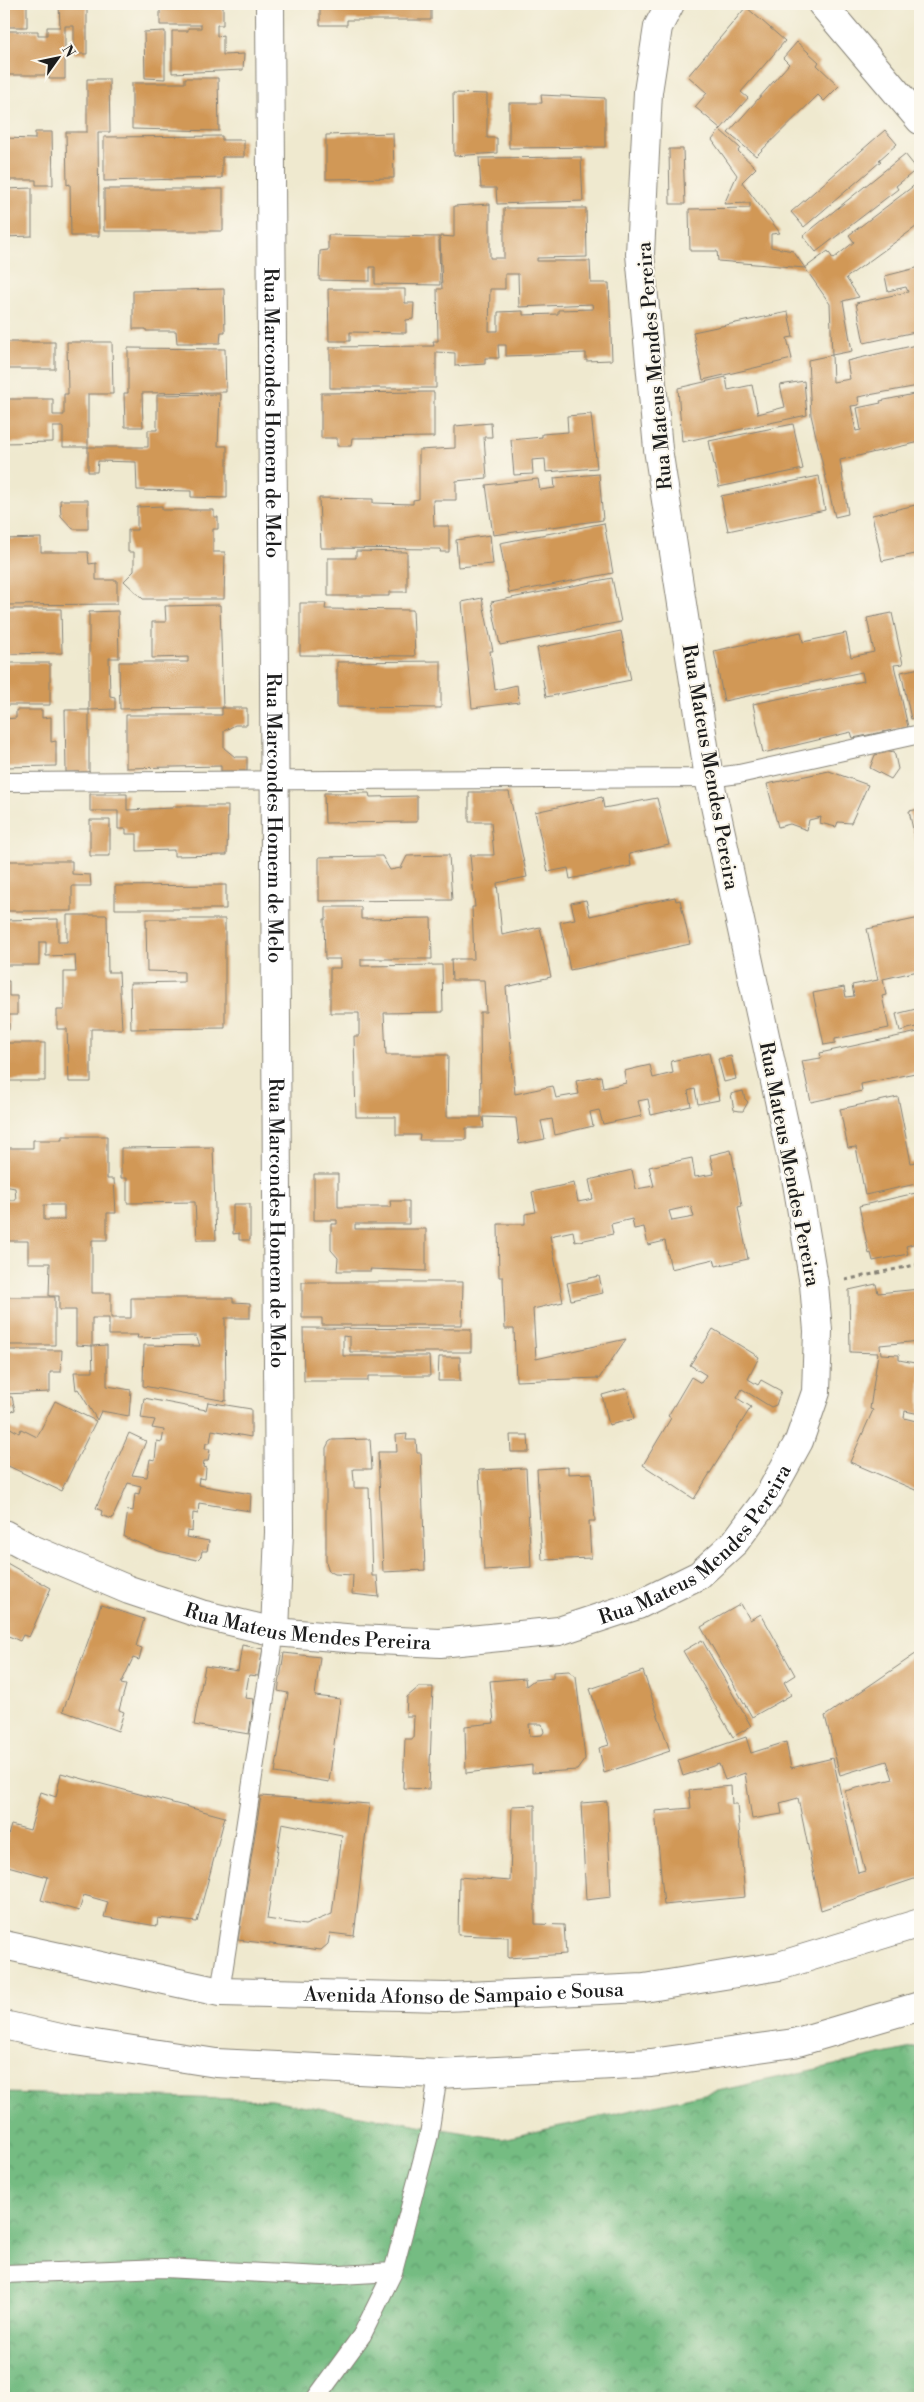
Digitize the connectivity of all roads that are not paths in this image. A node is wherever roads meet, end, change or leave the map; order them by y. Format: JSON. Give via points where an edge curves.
{"nodes":[{"id":1,"x":270,"y":4,"type":"edge"},
{"id":2,"x":670,"y":4,"type":"edge"},
{"id":3,"x":822,"y":4,"type":"edge"},
{"id":4,"x":920,"y":120,"type":"edge"},
{"id":5,"x":920,"y":734,"type":"edge"},
{"id":6,"x":709,"y":778,"type":"junction"},
{"id":7,"x":275,"y":781,"type":"junction"},
{"id":8,"x":4,"y":782,"type":"edge"},
{"id":9,"x":4,"y":1534,"type":"edge"},
{"id":10,"x":275,"y":1632,"type":"junction"},
{"id":11,"x":920,"y":1923,"type":"edge"},
{"id":12,"x":4,"y":1945,"type":"edge"},
{"id":13,"x":220,"y":1992,"type":"junction"},
{"id":14,"x":920,"y":2006,"type":"edge"},
{"id":15,"x":4,"y":2026,"type":"edge"},
{"id":16,"x":438,"y":2074,"type":"junction"},
{"id":17,"x":393,"y":2272,"type":"junction"},
{"id":18,"x":4,"y":2274,"type":"edge"},
{"id":19,"x":316,"y":2398,"type":"edge"}],
"edges":[{"from":1,"to":7,"type":"street","name":"Rua Marcondes Homem de Melo"},
{"from":2,"to":6,"type":"street","name":"Rua Mateus Mendes Pereira","via":[[658,27],[648,92],[640,254],[658,449]]},
{"from":3,"to":4,"type":"street"},
{"from":5,"to":6,"type":"lane"},
{"from":6,"to":7,"type":"lane"},
{"from":6,"to":10,"type":"street","name":"Rua Mateus Mendes Pereira","via":[[797,1183],[814,1284],[818,1331],[816,1392],[800,1441],[767,1499],[735,1542],[699,1575],[638,1605],[559,1631],[440,1643]]},
{"from":7,"to":8,"type":"lane"},
{"from":7,"to":10,"type":"street","name":"Rua Marcondes Homem de Melo","via":[[279,1532]]},
{"from":9,"to":10,"type":"street","name":"Rua Mateus Mendes Pereira","via":[[129,1590],[201,1614]]},
{"from":10,"to":13,"type":"lane"},
{"from":11,"to":13,"type":"street","name":"Avenida Afonso de Sampaio e Sousa","via":[[779,1966],[644,1988],[446,1998]]},
{"from":12,"to":13,"type":"street","name":"Avenida Afonso de Sampaio e Sousa"},
{"from":14,"to":16,"type":"street","via":[[784,2044],[651,2063]]},
{"from":15,"to":16,"type":"street","via":[[69,2040],[216,2063]]},
{"from":16,"to":17,"type":"lane","via":[[429,2135]]},
{"from":17,"to":18,"type":"lane","via":[[323,2276],[164,2268]]},
{"from":17,"to":19,"type":"lane","via":[[362,2335]]}]}
